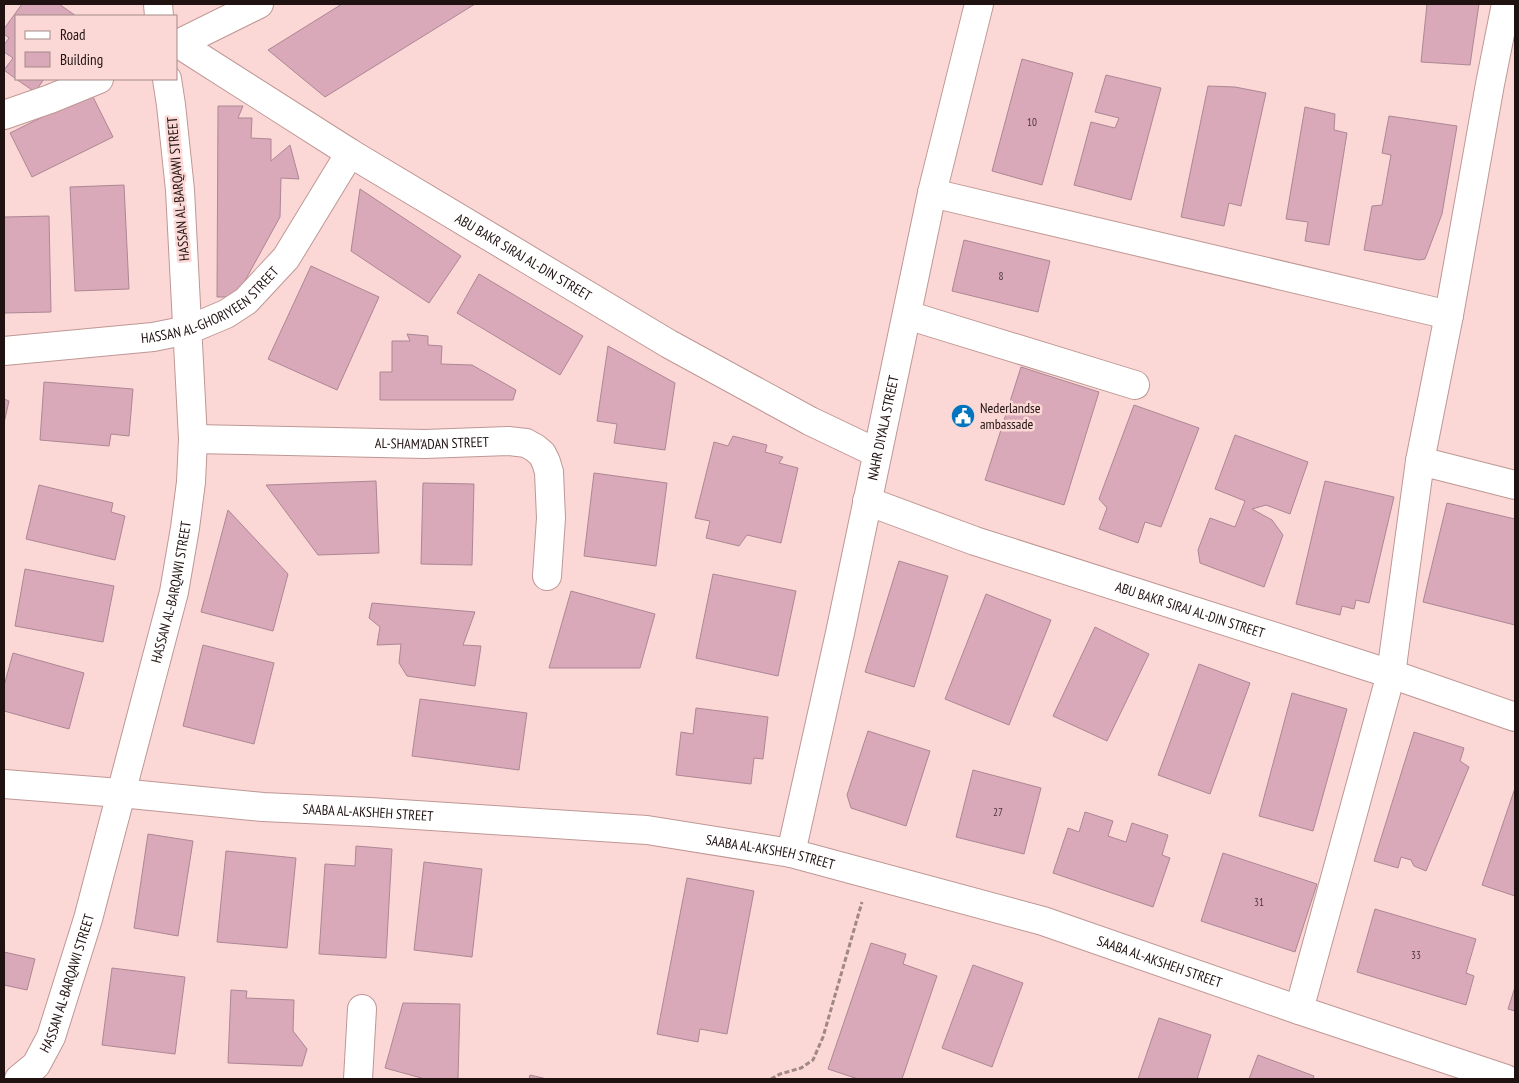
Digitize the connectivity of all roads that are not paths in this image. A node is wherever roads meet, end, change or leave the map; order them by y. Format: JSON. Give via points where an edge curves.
{"nodes":[{"id":1,"x":259,"y":4,"type":"edge"},
{"id":2,"x":979,"y":4,"type":"edge"},
{"id":3,"x":1506,"y":4,"type":"edge"},
{"id":4,"x":178,"y":44,"type":"edge"},
{"id":5,"x":178,"y":46,"type":"edge"},
{"id":6,"x":96,"y":80,"type":"edge"},
{"id":7,"x":167,"y":80,"type":"edge"},
{"id":8,"x":4,"y":115,"type":"edge"},
{"id":9,"x":350,"y":153,"type":"junction"},
{"id":10,"x":932,"y":193,"type":"junction"},
{"id":11,"x":907,"y":315,"type":"junction"},
{"id":12,"x":1449,"y":316,"type":"junction"},
{"id":13,"x":188,"y":330,"type":"junction"},
{"id":14,"x":4,"y":351,"type":"edge"},
{"id":15,"x":1135,"y":384,"type":"dead end"},
{"id":16,"x":193,"y":438,"type":"junction"},
{"id":17,"x":877,"y":453,"type":"junction"},
{"id":18,"x":1420,"y":462,"type":"junction"},
{"id":19,"x":1515,"y":485,"type":"edge"},
{"id":20,"x":867,"y":501,"type":"junction"},
{"id":21,"x":548,"y":576,"type":"dead end"},
{"id":22,"x":1391,"y":674,"type":"junction"},
{"id":23,"x":1515,"y":717,"type":"edge"},
{"id":24,"x":4,"y":784,"type":"edge"},
{"id":25,"x":120,"y":793,"type":"junction"},
{"id":26,"x":791,"y":853,"type":"junction"},
{"id":27,"x":362,"y":1009,"type":"dead end"},
{"id":28,"x":1299,"y":1010,"type":"junction"},
{"id":29,"x":19,"y":1079,"type":"edge"},
{"id":30,"x":358,"y":1079,"type":"edge"},
{"id":31,"x":1506,"y":1079,"type":"edge"}],
"edges":[{"from":1,"to":4,"type":"street"},
{"from":2,"to":10,"type":"street","name":"NAHR DIYALA STREET"},
{"from":3,"to":12,"type":"street"},
{"from":5,"to":9,"type":"street","name":"ABU BAKR SIRAJ AL-DIN STREET"},
{"from":6,"to":8,"type":"street"},
{"from":7,"to":13,"type":"street","name":"HASSAN AL-BARQAWI STREET","via":[[180,190]]},
{"from":9,"to":13,"type":"street","name":"HASSAN AL-GHORIYEEN STREET","via":[[286,258],[266,281],[246,301],[226,314]]},
{"from":9,"to":17,"type":"street","name":"ABU BAKR SIRAJ AL-DIN STREET","via":[[670,344],[810,421]]},
{"from":10,"to":11,"type":"street","name":"NAHR DIYALA STREET"},
{"from":10,"to":12,"type":"street"},
{"from":11,"to":15,"type":"street"},
{"from":11,"to":17,"type":"street","name":"NAHR DIYALA STREET"},
{"from":12,"to":18,"type":"street"},
{"from":13,"to":14,"type":"street","name":"HASSAN AL-GHORIYEEN STREET","via":[[153,337]]},
{"from":13,"to":16,"type":"street","name":"HASSAN AL-BARQAWI STREET"},
{"from":16,"to":21,"type":"street","name":"AL-SHAM'ADAN STREET","via":[[425,444],[526,443],[542,454],[549,472]]},
{"from":16,"to":25,"type":"street","name":"HASSAN AL-BARQAWI STREET","via":[[189,500],[174,592]]},
{"from":17,"to":20,"type":"street","name":"NAHR DIYALA STREET"},
{"from":18,"to":19,"type":"street"},
{"from":18,"to":22,"type":"street"},
{"from":20,"to":22,"type":"street","name":"ABU BAKR SIRAJ AL-DIN STREET","via":[[975,541]]},
{"from":20,"to":26,"type":"street","name":"NAHR DIYALA STREET"},
{"from":22,"to":23,"type":"street","name":"ABU BAKR SIRAJ AL-DIN STREET"},
{"from":22,"to":28,"type":"street"},
{"from":24,"to":25,"type":"street","name":"SAABA AL-AKSHEH STREET"},
{"from":25,"to":26,"type":"street","name":"SAABA AL-AKSHEH STREET","via":[[263,807],[647,830]]},
{"from":25,"to":29,"type":"street","name":"HASSAN AL-BARQAWI STREET","via":[[88,919],[51,1037],[36,1065]]},
{"from":26,"to":28,"type":"street","name":"SAABA AL-AKSHEH STREET","via":[[1043,921]]},
{"from":27,"to":30,"type":"street"},
{"from":28,"to":31,"type":"street","name":"SAABA AL-AKSHEH STREET"}]}
